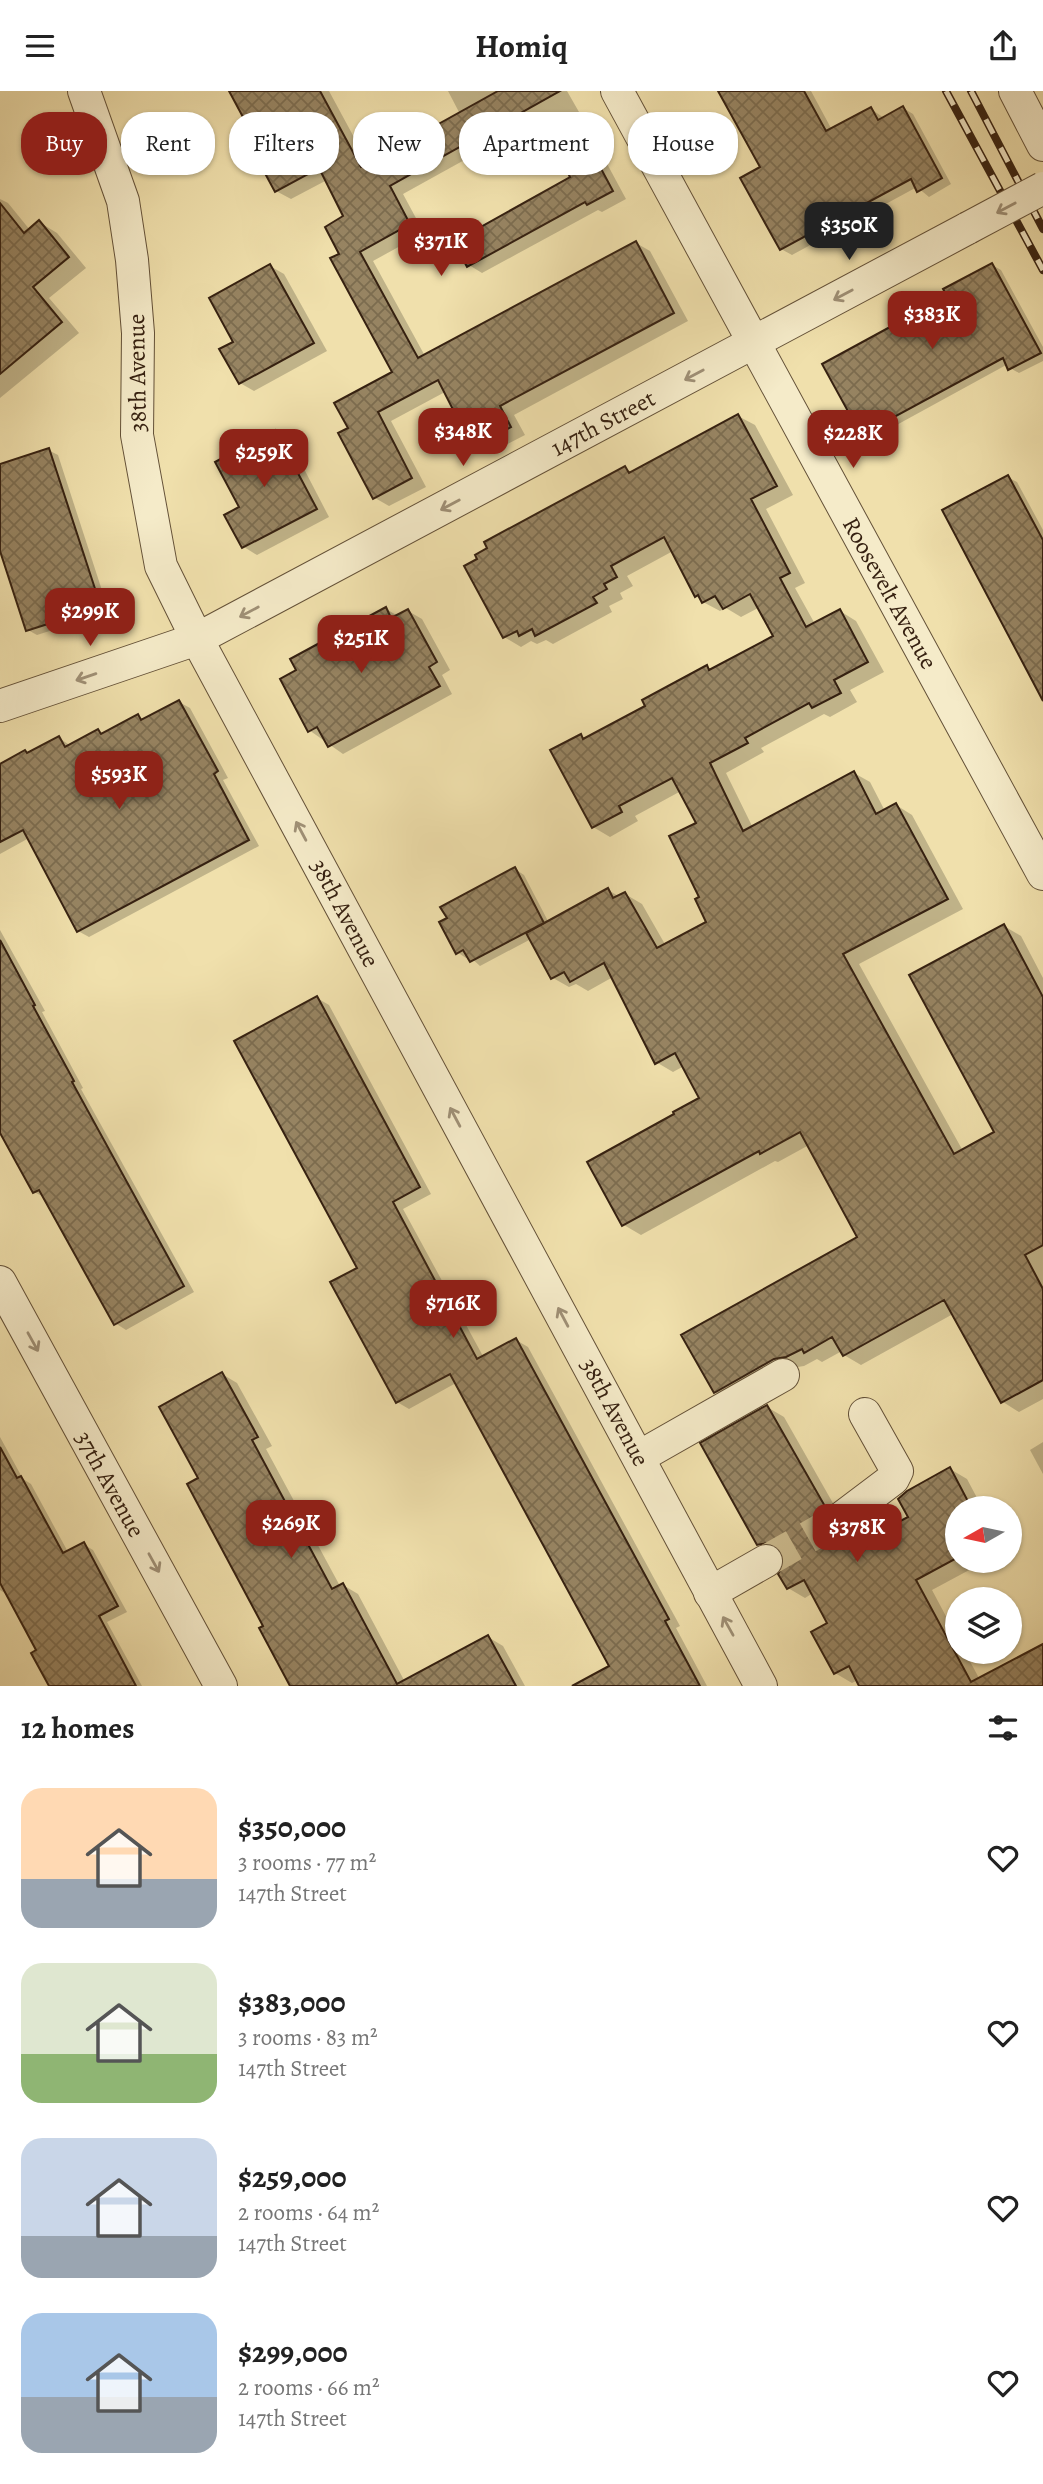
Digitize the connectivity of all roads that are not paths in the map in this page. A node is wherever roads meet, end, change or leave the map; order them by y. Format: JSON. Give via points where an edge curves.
{"nodes":[{"id":1,"x":84,"y":91,"type":"edge"},
{"id":2,"x":617,"y":91,"type":"edge"},
{"id":3,"x":1015,"y":91,"type":"edge"},
{"id":4,"x":1043,"y":145,"type":"edge"},
{"id":5,"x":1043,"y":188,"type":"edge"},
{"id":6,"x":754,"y":343,"type":"junction"},
{"id":7,"x":197,"y":639,"type":"junction"},
{"id":8,"x":0,"y":706,"type":"edge"},
{"id":9,"x":1043,"y":874,"type":"edge"},
{"id":10,"x":0,"y":1282,"type":"edge"},
{"id":11,"x":783,"y":1375,"type":"dead end"},
{"id":12,"x":865,"y":1414,"type":"dead end"},
{"id":13,"x":639,"y":1457,"type":"junction"},
{"id":14,"x":840,"y":1518,"type":"tunnel mouth"},
{"id":15,"x":766,"y":1562,"type":"tunnel mouth"},
{"id":16,"x":710,"y":1593,"type":"junction"},
{"id":17,"x":221,"y":1686,"type":"edge"},
{"id":18,"x":761,"y":1686,"type":"edge"}],
"edges":[{"from":1,"to":7,"type":"street","name":"38th Avenue","via":[[122,201],[132,260],[138,333],[137,435],[161,566]]},
{"from":2,"to":6,"type":"street","name":"Roosevelt Avenue"},
{"from":3,"to":4,"type":"street"},
{"from":5,"to":6,"type":"street","name":"147th Street","one_way":true,"bridge":true},
{"from":6,"to":7,"type":"street","name":"147th Street","one_way":true},
{"from":6,"to":9,"type":"street","name":"Roosevelt Avenue"},
{"from":7,"to":8,"type":"street","name":"147th Street","one_way":true},
{"from":13,"to":7,"type":"street","name":"38th Avenue","one_way":true},
{"from":10,"to":17,"type":"street","name":"37th Avenue","one_way":true},
{"from":11,"to":13,"type":"street"},
{"from":12,"to":14,"type":"street","via":[[897,1471],[893,1479]]},
{"from":13,"to":16,"type":"street","name":"38th Avenue"},
{"from":15,"to":16,"type":"street"},
{"from":18,"to":16,"type":"street","name":"38th Avenue","one_way":true}]}
